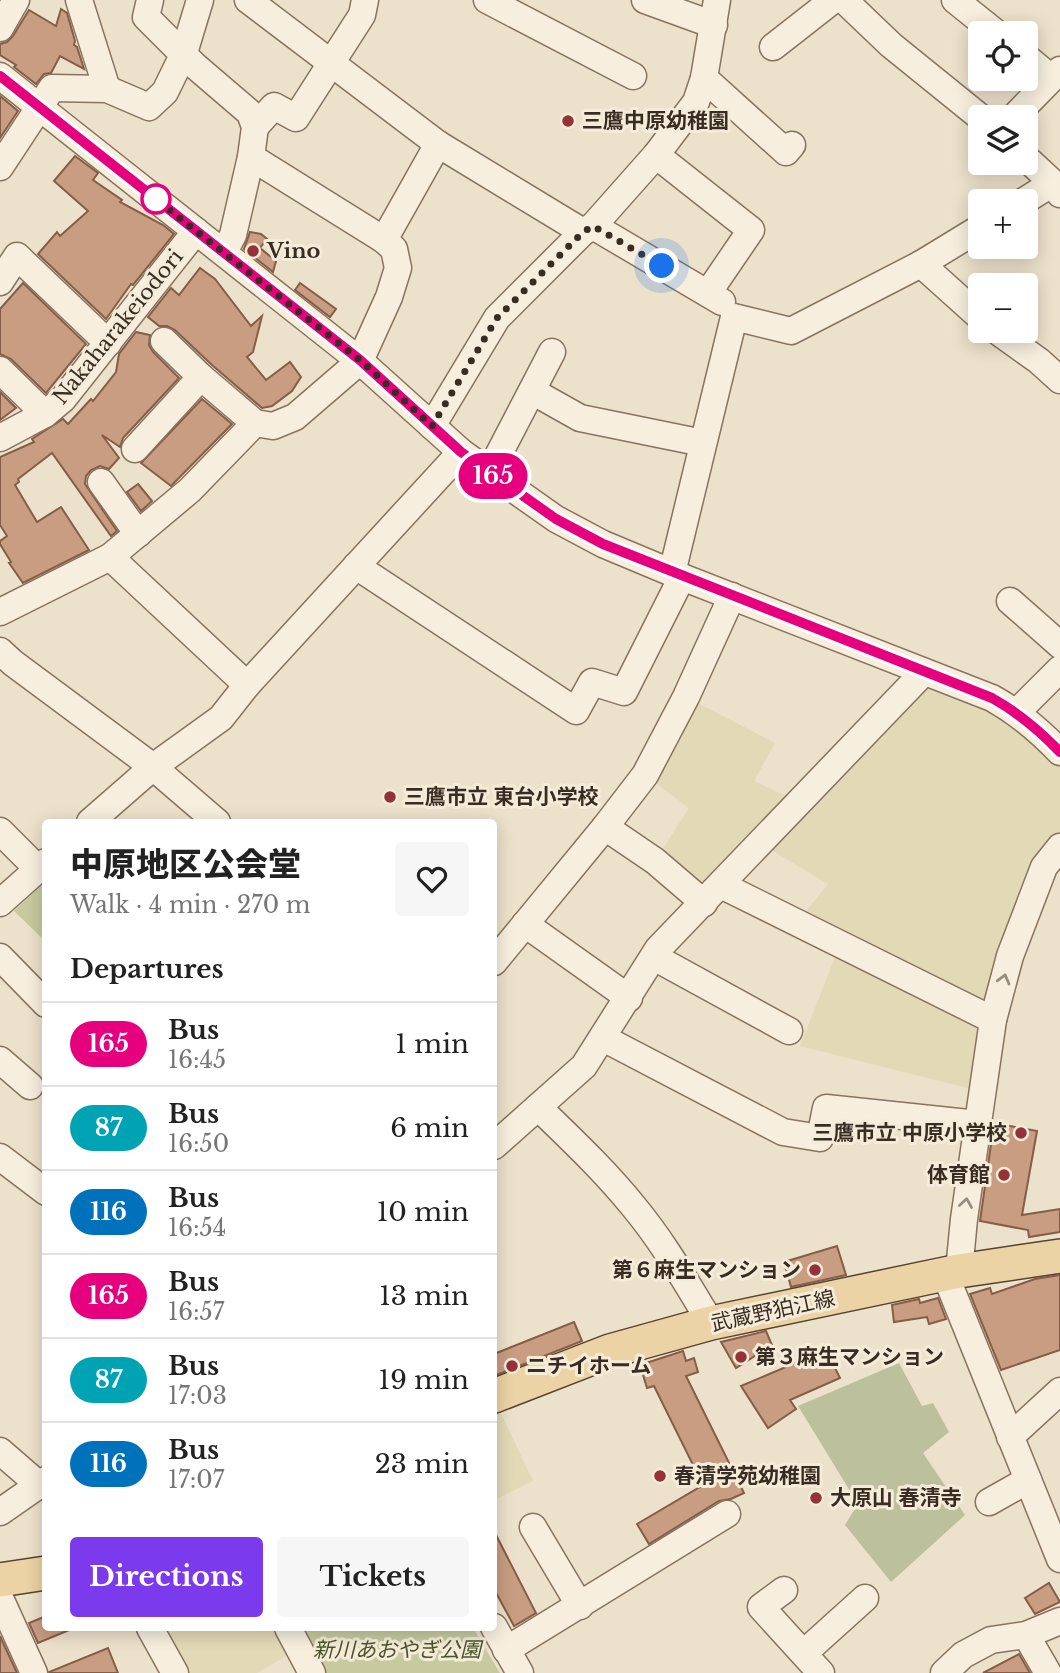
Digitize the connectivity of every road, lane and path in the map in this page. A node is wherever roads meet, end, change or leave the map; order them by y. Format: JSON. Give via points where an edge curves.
{"nodes":[{"id":1,"x":16,"y":0,"type":"edge"},
{"id":2,"x":79,"y":0,"type":"edge"},
{"id":3,"x":150,"y":0,"type":"edge"},
{"id":4,"x":200,"y":0,"type":"edge"},
{"id":5,"x":248,"y":0,"type":"edge"},
{"id":6,"x":365,"y":0,"type":"edge"},
{"id":7,"x":487,"y":0,"type":"edge"},
{"id":8,"x":645,"y":0,"type":"edge"},
{"id":9,"x":833,"y":0,"type":"edge"},
{"id":10,"x":844,"y":0,"type":"edge"},
{"id":11,"x":955,"y":0,"type":"edge"},
{"id":12,"x":715,"y":13,"type":"edge"},
{"id":13,"x":981,"y":21,"type":"edge"},
{"id":14,"x":0,"y":28,"type":"edge"},
{"id":15,"x":773,"y":47,"type":"dead end"},
{"id":16,"x":184,"y":53,"type":"junction"},
{"id":17,"x":331,"y":63,"type":"junction"},
{"id":18,"x":1038,"y":64,"type":"edge"},
{"id":19,"x":1056,"y":74,"type":"edge"},
{"id":20,"x":0,"y":76,"type":"edge"},
{"id":21,"x":633,"y":76,"type":"dead end"},
{"id":22,"x":704,"y":78,"type":"junction"},
{"id":23,"x":107,"y":89,"type":"junction"},
{"id":24,"x":1026,"y":105,"type":"edge"},
{"id":25,"x":38,"y":107,"type":"junction"},
{"id":26,"x":968,"y":107,"type":"edge"},
{"id":27,"x":255,"y":127,"type":"junction"},
{"id":28,"x":438,"y":144,"type":"junction"},
{"id":29,"x":792,"y":145,"type":"dead end"},
{"id":30,"x":656,"y":155,"type":"junction"},
{"id":31,"x":251,"y":157,"type":"junction"},
{"id":32,"x":0,"y":167,"type":"edge"},
{"id":33,"x":1038,"y":170,"type":"edge"},
{"id":34,"x":1056,"y":189,"type":"edge"},
{"id":35,"x":1038,"y":196,"type":"edge"},
{"id":36,"x":588,"y":229,"type":"junction"},
{"id":37,"x":196,"y":231,"type":"junction"},
{"id":38,"x":968,"y":235,"type":"edge"},
{"id":39,"x":384,"y":240,"type":"junction"},
{"id":40,"x":224,"y":252,"type":"junction"},
{"id":41,"x":921,"y":264,"type":"junction"},
{"id":42,"x":0,"y":282,"type":"edge"},
{"id":43,"x":708,"y":293,"type":"junction"},
{"id":44,"x":968,"y":306,"type":"edge"},
{"id":45,"x":734,"y":317,"type":"junction"},
{"id":46,"x":164,"y":341,"type":"dead end"},
{"id":47,"x":108,"y":343,"type":"junction"},
{"id":48,"x":1013,"y":343,"type":"edge"},
{"id":49,"x":552,"y":352,"type":"dead end"},
{"id":50,"x":360,"y":360,"type":"junction"},
{"id":51,"x":0,"y":370,"type":"edge"},
{"id":52,"x":201,"y":377,"type":"junction"},
{"id":53,"x":1060,"y":380,"type":"edge"},
{"id":54,"x":532,"y":391,"type":"junction"},
{"id":55,"x":45,"y":414,"type":"junction"},
{"id":56,"x":255,"y":423,"type":"junction"},
{"id":57,"x":432,"y":426,"type":"junction"},
{"id":58,"x":0,"y":438,"type":"edge"},
{"id":59,"x":704,"y":443,"type":"junction"},
{"id":60,"x":135,"y":449,"type":"dead end"},
{"id":61,"x":461,"y":452,"type":"junction"},
{"id":62,"x":489,"y":473,"type":"junction"},
{"id":63,"x":101,"y":482,"type":"dead end"},
{"id":64,"x":138,"y":534,"type":"junction"},
{"id":65,"x":110,"y":557,"type":"junction"},
{"id":66,"x":356,"y":566,"type":"junction"},
{"id":67,"x":677,"y":575,"type":"junction"},
{"id":68,"x":732,"y":596,"type":"junction"},
{"id":69,"x":1010,"y":600,"type":"dead end"},
{"id":70,"x":0,"y":612,"type":"edge"},
{"id":71,"x":1060,"y":645,"type":"edge"},
{"id":72,"x":4,"y":661,"type":"edge"},
{"id":73,"x":1060,"y":669,"type":"edge"},
{"id":74,"x":924,"y":671,"type":"junction"},
{"id":75,"x":247,"y":685,"type":"junction"},
{"id":76,"x":1017,"y":712,"type":"junction"},
{"id":77,"x":1060,"y":752,"type":"edge"},
{"id":78,"x":153,"y":767,"type":"junction"},
{"id":79,"x":93,"y":819,"type":"edge"},
{"id":80,"x":214,"y":819,"type":"edge"},
{"id":81,"x":605,"y":827,"type":"junction"},
{"id":82,"x":0,"y":831,"type":"edge"},
{"id":83,"x":1060,"y":847,"type":"edge"},
{"id":84,"x":42,"y":865,"type":"edge"},
{"id":85,"x":712,"y":894,"type":"junction"},
{"id":86,"x":0,"y":903,"type":"edge"},
{"id":87,"x":525,"y":924,"type":"junction"},
{"id":88,"x":0,"y":957,"type":"edge"},
{"id":89,"x":654,"y":957,"type":"junction"},
{"id":90,"x":497,"y":958,"type":"edge"},
{"id":91,"x":629,"y":998,"type":"junction"},
{"id":92,"x":42,"y":1000,"type":"edge"},
{"id":93,"x":993,"y":1020,"type":"junction"},
{"id":94,"x":789,"y":1031,"type":"dead end"},
{"id":95,"x":603,"y":1038,"type":"junction"},
{"id":96,"x":0,"y":1060,"type":"edge"},
{"id":97,"x":30,"y":1086,"type":"dead end"},
{"id":98,"x":538,"y":1107,"type":"junction"},
{"id":99,"x":978,"y":1124,"type":"junction"},
{"id":100,"x":497,"y":1141,"type":"edge"},
{"id":101,"x":0,"y":1157,"type":"edge"},
{"id":102,"x":42,"y":1189,"type":"edge"},
{"id":103,"x":1060,"y":1256,"type":"edge"},
{"id":104,"x":952,"y":1273,"type":"junction"},
{"id":105,"x":711,"y":1323,"type":"junction"},
{"id":106,"x":1060,"y":1391,"type":"edge"},
{"id":107,"x":497,"y":1395,"type":"edge"},
{"id":108,"x":1010,"y":1437,"type":"junction"},
{"id":109,"x":0,"y":1451,"type":"edge"},
{"id":110,"x":1028,"y":1480,"type":"junction"},
{"id":111,"x":42,"y":1482,"type":"edge"},
{"id":112,"x":989,"y":1502,"type":"dead end"},
{"id":113,"x":0,"y":1512,"type":"edge"},
{"id":114,"x":727,"y":1514,"type":"dead end"},
{"id":115,"x":533,"y":1527,"type":"dead end"},
{"id":116,"x":1060,"y":1559,"type":"edge"},
{"id":117,"x":42,"y":1574,"type":"edge"},
{"id":118,"x":0,"y":1580,"type":"edge"},
{"id":119,"x":784,"y":1590,"type":"dead end"},
{"id":120,"x":0,"y":1598,"type":"edge"},
{"id":121,"x":864,"y":1598,"type":"dead end"},
{"id":122,"x":580,"y":1605,"type":"junction"},
{"id":123,"x":1060,"y":1621,"type":"edge"},
{"id":124,"x":152,"y":1631,"type":"edge"},
{"id":125,"x":290,"y":1631,"type":"edge"},
{"id":126,"x":1026,"y":1635,"type":"junction"},
{"id":127,"x":500,"y":1638,"type":"edge"},
{"id":128,"x":804,"y":1653,"type":"junction"},
{"id":129,"x":34,"y":1673,"type":"edge"},
{"id":130,"x":176,"y":1673,"type":"edge"},
{"id":131,"x":312,"y":1673,"type":"edge"},
{"id":132,"x":520,"y":1673,"type":"edge"},
{"id":133,"x":821,"y":1673,"type":"edge"},
{"id":134,"x":944,"y":1673,"type":"edge"},
{"id":135,"x":1048,"y":1673,"type":"edge"}],
"edges":[{"from":1,"to":14,"type":"street"},
{"from":2,"to":23,"type":"street"},
{"from":3,"to":16,"type":"street","via":[[146,18]]},
{"from":4,"to":16,"type":"street"},
{"from":5,"to":17,"type":"street"},
{"from":6,"to":17,"type":"street","via":[[362,15]]},
{"from":7,"to":21,"type":"street"},
{"from":8,"to":12,"type":"street"},
{"from":9,"to":15,"type":"street"},
{"from":10,"to":26,"type":"street"},
{"from":11,"to":13,"type":"street"},
{"from":12,"to":22,"type":"street"},
{"from":16,"to":23,"type":"street","via":[[165,92],[149,107]]},
{"from":16,"to":27,"type":"street","via":[[250,113]]},
{"from":17,"to":27,"type":"street","via":[[296,118],[274,106]]},
{"from":17,"to":28,"type":"street"},
{"from":18,"to":19,"type":"street"},
{"from":19,"to":24,"type":"street"},
{"from":20,"to":25,"type":"street"},
{"from":22,"to":29,"type":"street","via":[[786,152]]},
{"from":22,"to":30,"type":"street","via":[[696,102]]},
{"from":23,"to":25,"type":"street","via":[[52,88]]},
{"from":25,"to":32,"type":"street"},
{"from":25,"to":37,"type":"street"},
{"from":27,"to":31,"type":"street"},
{"from":28,"to":36,"type":"street"},
{"from":28,"to":39,"type":"street"},
{"from":30,"to":36,"type":"street"},
{"from":30,"to":43,"type":"street","via":[[751,230]]},
{"from":31,"to":39,"type":"street"},
{"from":31,"to":40,"type":"street","via":[[233,235]]},
{"from":33,"to":34,"type":"street"},
{"from":34,"to":35,"type":"street"},
{"from":36,"to":43,"type":"street"},
{"from":36,"to":57,"type":"street","via":[[497,318]]},
{"from":37,"to":40,"type":"street"},
{"from":37,"to":47,"type":"street","name":"Nakaharakeiodori"},
{"from":38,"to":41,"type":"street"},
{"from":39,"to":50,"type":"street","via":[[394,249],[398,268]]},
{"from":40,"to":50,"type":"street"},
{"from":41,"to":44,"type":"street"},
{"from":41,"to":45,"type":"street","via":[[791,331]]},
{"from":42,"to":47,"type":"street","via":[[16,256]]},
{"from":43,"to":45,"type":"street"},
{"from":45,"to":59,"type":"street"},
{"from":46,"to":52,"type":"street"},
{"from":47,"to":55,"type":"street","name":"Nakaharakeiodori"},
{"from":48,"to":53,"type":"street"},
{"from":49,"to":54,"type":"street"},
{"from":50,"to":56,"type":"street","via":[[295,417],[273,426]]},
{"from":50,"to":57,"type":"street"},
{"from":51,"to":55,"type":"street"},
{"from":52,"to":56,"type":"street"},
{"from":52,"to":60,"type":"street"},
{"from":54,"to":59,"type":"street","via":[[580,418]]},
{"from":54,"to":62,"type":"street"},
{"from":55,"to":58,"type":"street","name":"Nakaharakeiodori"},
{"from":56,"to":64,"type":"street","via":[[190,490]]},
{"from":57,"to":61,"type":"street"},
{"from":59,"to":67,"type":"street"},
{"from":61,"to":62,"type":"street"},
{"from":61,"to":66,"type":"street"},
{"from":62,"to":67,"type":"street","via":[[556,519]]},
{"from":63,"to":64,"type":"street"},
{"from":64,"to":65,"type":"street"},
{"from":65,"to":70,"type":"street"},
{"from":65,"to":75,"type":"street"},
{"from":66,"to":67,"type":"street","via":[[576,711],[592,682],[624,692]]},
{"from":66,"to":75,"type":"street"},
{"from":67,"to":68,"type":"street"},
{"from":68,"to":74,"type":"street"},
{"from":68,"to":81,"type":"street","via":[[645,775]]},
{"from":69,"to":71,"type":"street"},
{"from":72,"to":78,"type":"street"},
{"from":73,"to":76,"type":"street"},
{"from":74,"to":76,"type":"street"},
{"from":74,"to":85,"type":"street"},
{"from":75,"to":78,"type":"street","via":[[220,718]]},
{"from":76,"to":77,"type":"street"},
{"from":78,"to":79,"type":"street"},
{"from":78,"to":80,"type":"street"},
{"from":81,"to":85,"type":"street"},
{"from":81,"to":87,"type":"street"},
{"from":82,"to":84,"type":"street"},
{"from":93,"to":83,"type":"street","one_way":true,"via":[[1010,956],[1044,867]]},
{"from":84,"to":86,"type":"street"},
{"from":85,"to":89,"type":"street"},
{"from":85,"to":93,"type":"street"},
{"from":87,"to":90,"type":"street"},
{"from":87,"to":91,"type":"street"},
{"from":88,"to":92,"type":"street"},
{"from":89,"to":91,"type":"street"},
{"from":89,"to":94,"type":"street"},
{"from":91,"to":95,"type":"street"},
{"from":93,"to":99,"type":"street"},
{"from":95,"to":98,"type":"street","via":[[584,1066]]},
{"from":95,"to":99,"type":"street","via":[[783,1132],[820,1138],[826,1108]]},
{"from":96,"to":97,"type":"street"},
{"from":98,"to":100,"type":"street"},
{"from":98,"to":105,"type":"street","via":[[634,1207]]},
{"from":104,"to":99,"type":"street","one_way":true},
{"from":101,"to":102,"type":"street"},
{"from":103,"to":104,"type":"main road","name":"武蔵野狛江線"},
{"from":104,"to":105,"type":"main road","name":"武蔵野狛江線"},
{"from":104,"to":108,"type":"street"},
{"from":105,"to":107,"type":"main road","name":"武蔵野狛江線","via":[[610,1351]]},
{"from":106,"to":108,"type":"street"},
{"from":108,"to":110,"type":"street"},
{"from":109,"to":111,"type":"street"},
{"from":110,"to":112,"type":"street"},
{"from":110,"to":116,"type":"street"},
{"from":111,"to":113,"type":"street"},
{"from":114,"to":122,"type":"street"},
{"from":115,"to":122,"type":"street"},
{"from":117,"to":118,"type":"main road"},
{"from":119,"to":128,"type":"street","via":[[761,1606]]},
{"from":120,"to":129,"type":"street"},
{"from":121,"to":128,"type":"street"},
{"from":122,"to":127,"type":"street"},
{"from":123,"to":126,"type":"street"},
{"from":124,"to":130,"type":"street"},
{"from":125,"to":131,"type":"street"},
{"from":126,"to":134,"type":"street","via":[[991,1640],[963,1655]]},
{"from":126,"to":135,"type":"street"},
{"from":127,"to":132,"type":"street"},
{"from":128,"to":133,"type":"street"}]}
